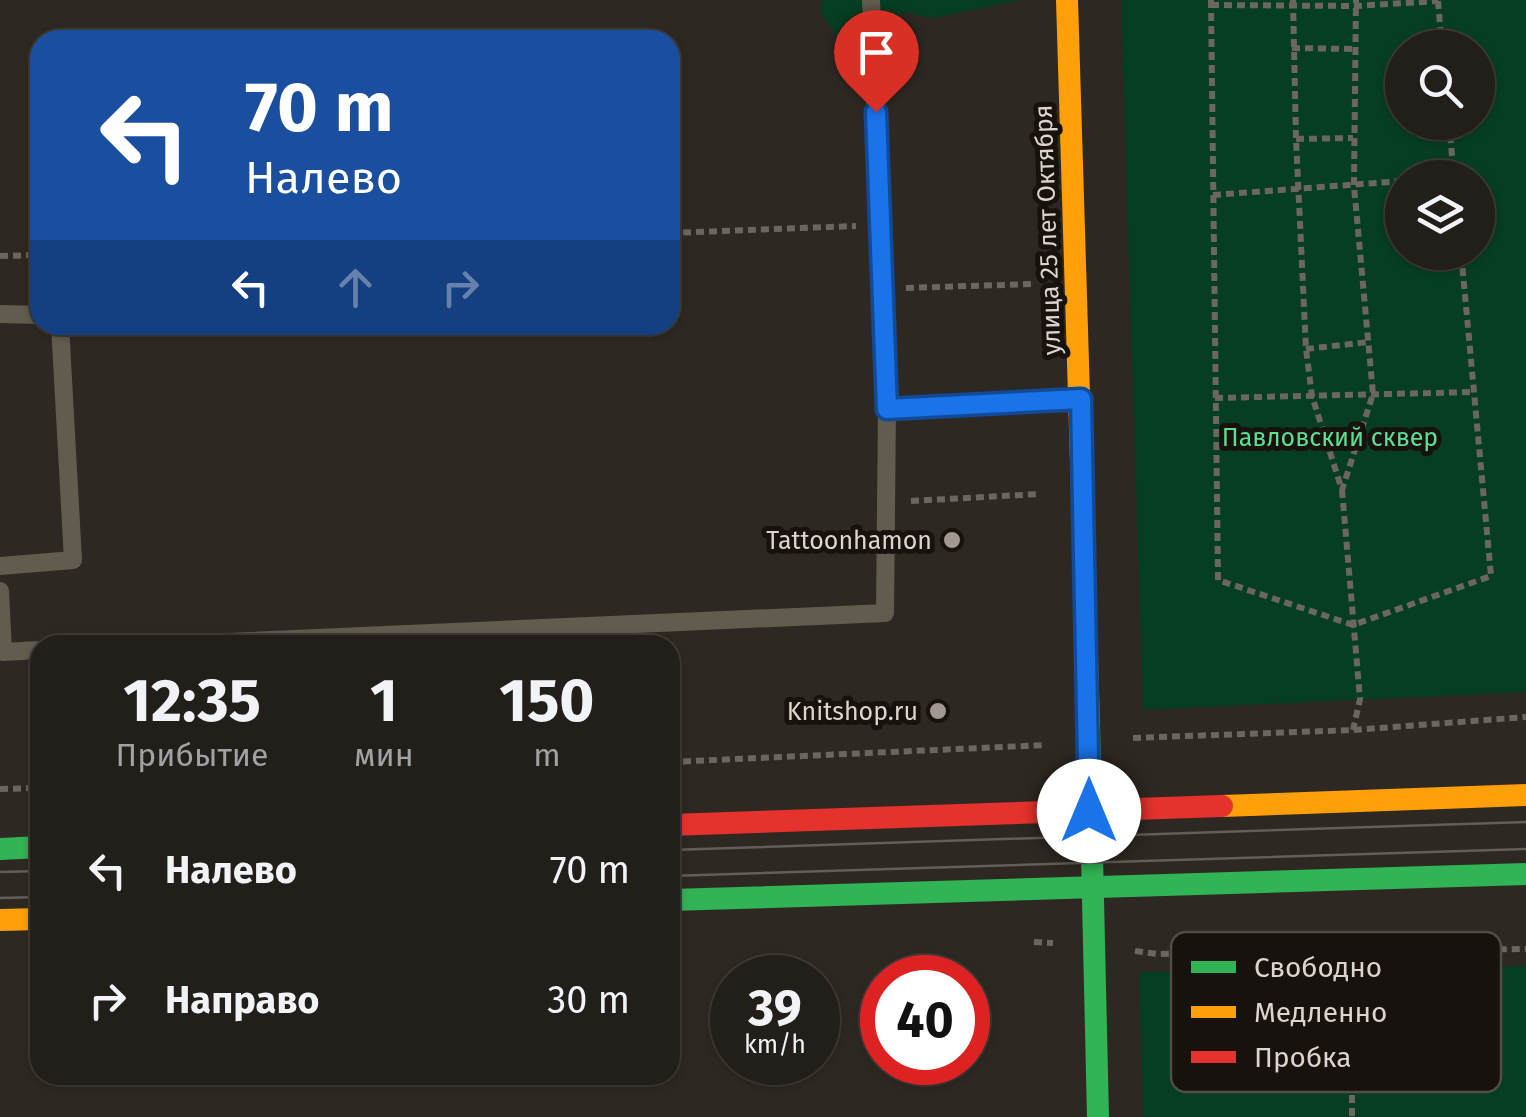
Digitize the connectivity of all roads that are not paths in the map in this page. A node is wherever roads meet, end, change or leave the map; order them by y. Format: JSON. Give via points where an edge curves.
{"nodes":[{"id":1,"x":871,"y":0,"type":"edge"},
{"id":2,"x":1067,"y":0,"type":"edge"},
{"id":3,"x":0,"y":314,"type":"edge"},
{"id":4,"x":30,"y":315,"type":"edge"},
{"id":5,"x":61,"y":335,"type":"edge"},
{"id":6,"x":1081,"y":399,"type":"junction"},
{"id":7,"x":887,"y":409,"type":"junction"},
{"id":8,"x":0,"y":566,"type":"edge"},
{"id":9,"x":0,"y":591,"type":"edge"},
{"id":10,"x":379,"y":635,"type":"edge"},
{"id":11,"x":30,"y":651,"type":"edge"},
{"id":12,"x":1526,"y":795,"type":"edge"},
{"id":13,"x":1089,"y":811,"type":"junction"},
{"id":14,"x":680,"y":825,"type":"edge"},
{"id":15,"x":30,"y":848,"type":"edge"},
{"id":16,"x":0,"y":849,"type":"edge"},
{"id":17,"x":1526,"y":874,"type":"edge"},
{"id":18,"x":1092,"y":886,"type":"junction"},
{"id":19,"x":680,"y":900,"type":"edge"},
{"id":20,"x":30,"y":919,"type":"edge"},
{"id":21,"x":0,"y":920,"type":"edge"},
{"id":22,"x":1098,"y":1117,"type":"edge"}],
"edges":[{"from":1,"to":7,"type":"lane"},
{"from":2,"to":6,"type":"main road","name":"улица 25 лет Октября"},
{"from":3,"to":4,"type":"lane"},
{"from":5,"to":8,"type":"lane","via":[[72,560]]},
{"from":6,"to":7,"type":"lane"},
{"from":6,"to":13,"type":"main road","name":"улица 25 лет Октября"},
{"from":7,"to":10,"type":"lane","via":[[885,612]]},
{"from":9,"to":11,"type":"lane","via":[[4,652]]},
{"from":12,"to":13,"type":"main road"},
{"from":13,"to":14,"type":"main road"},
{"from":13,"to":18,"type":"main road","name":"улица 25 лет Октября"},
{"from":15,"to":16,"type":"main road"},
{"from":17,"to":18,"type":"main road"},
{"from":18,"to":19,"type":"main road"},
{"from":18,"to":22,"type":"main road","name":"улица 25 лет Октября"},
{"from":20,"to":21,"type":"main road"}]}
